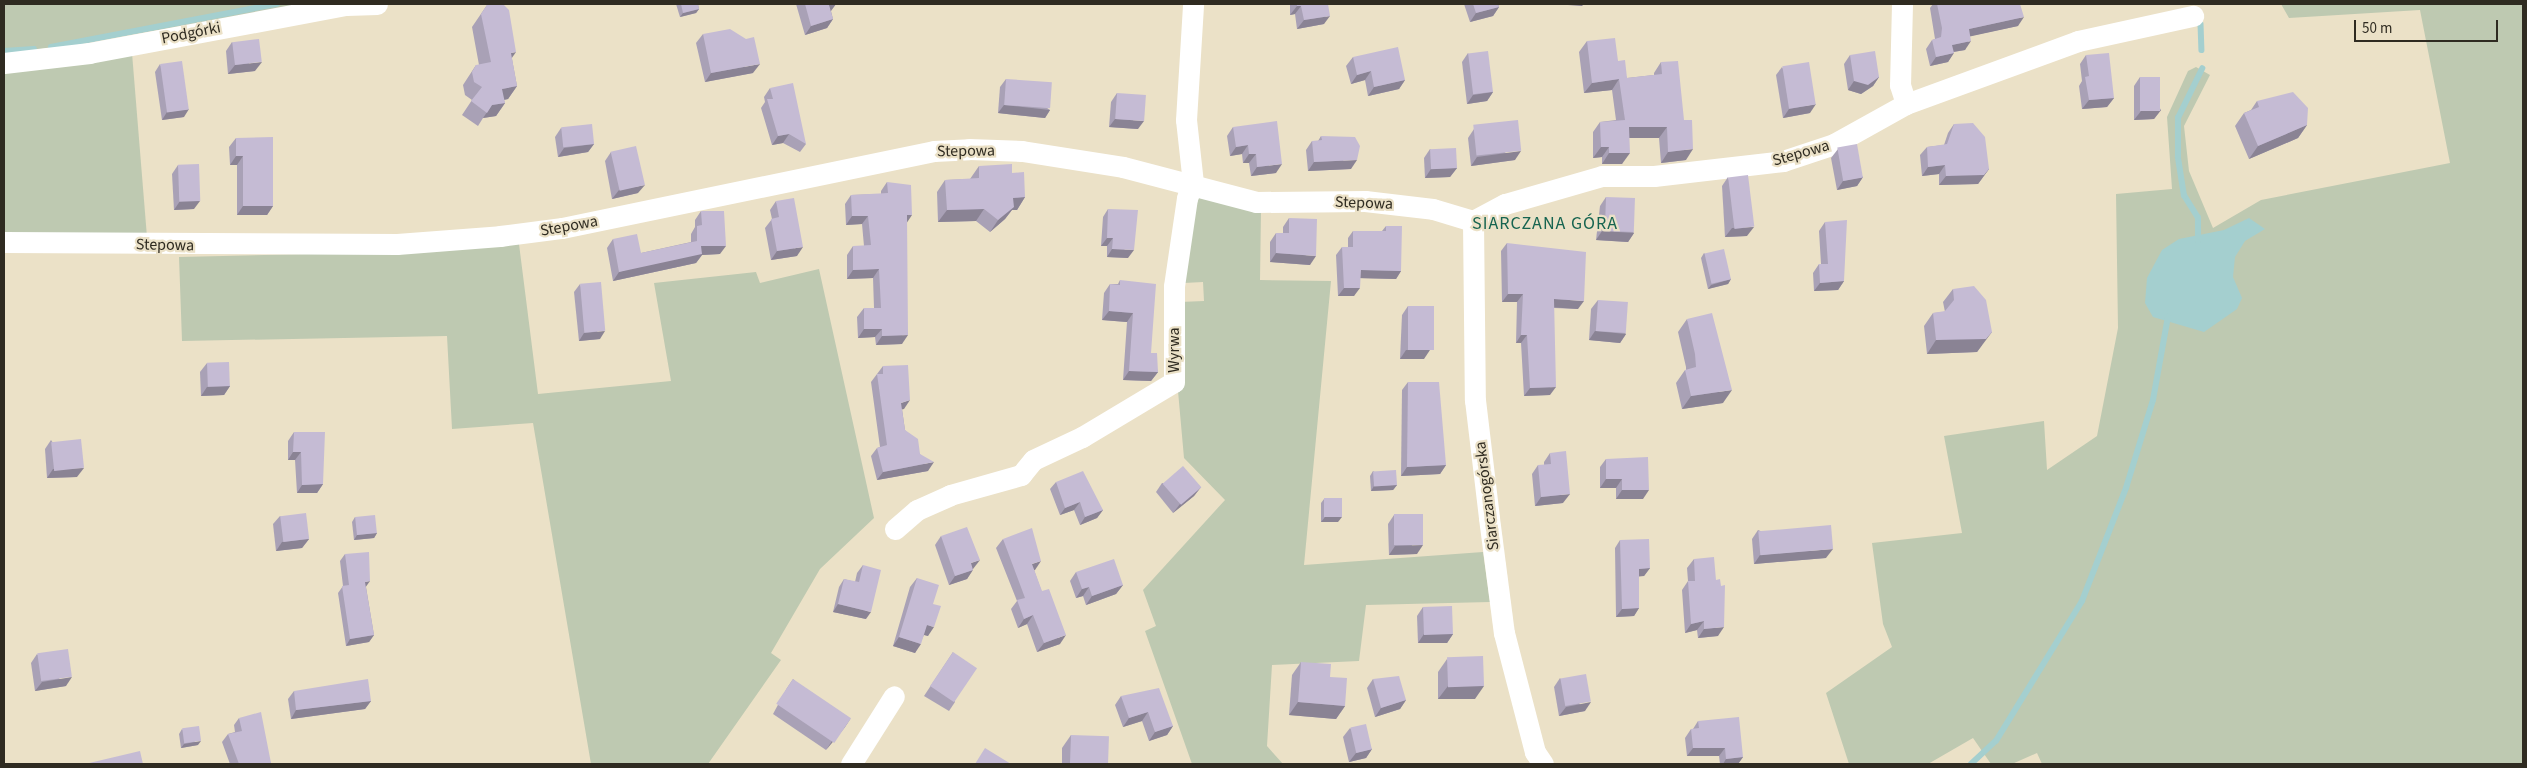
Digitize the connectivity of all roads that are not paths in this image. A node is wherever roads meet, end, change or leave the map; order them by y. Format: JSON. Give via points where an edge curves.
{"nodes":[{"id":1,"x":346,"y":4,"type":"edge"},
{"id":2,"x":377,"y":4,"type":"edge"},
{"id":3,"x":1193,"y":4,"type":"edge"},
{"id":4,"x":1902,"y":4,"type":"edge"},
{"id":5,"x":2193,"y":16,"type":"dead end"},
{"id":6,"x":4,"y":63,"type":"edge"},
{"id":7,"x":1906,"y":104,"type":"junction"},
{"id":8,"x":1193,"y":183,"type":"junction"},
{"id":9,"x":1473,"y":221,"type":"junction"},
{"id":10,"x":4,"y":242,"type":"edge"},
{"id":11,"x":895,"y":528,"type":"dead end"},
{"id":12,"x":894,"y":696,"type":"dead end"},
{"id":13,"x":851,"y":764,"type":"edge"},
{"id":14,"x":1543,"y":764,"type":"edge"}],
"edges":[{"from":1,"to":2,"type":"street","name":"Podgórki"},
{"from":1,"to":6,"type":"street","name":"Podgórki","via":[[89,53]]},
{"from":3,"to":8,"type":"street","name":"Wyrwa","via":[[1186,120]]},
{"from":4,"to":7,"type":"street","via":[[1900,85]]},
{"from":5,"to":7,"type":"street","name":"Stepowa","via":[[2078,41]]},
{"from":7,"to":9,"type":"street","name":"Stepowa","via":[[1834,144],[1783,161],[1654,176],[1602,176],[1505,204]]},
{"from":8,"to":9,"type":"street","name":"Stepowa","via":[[1226,198],[1256,202],[1365,201],[1433,209]]},
{"from":8,"to":10,"type":"street","name":"Stepowa","via":[[1032,153],[969,149],[934,151],[562,228],[500,236],[378,245]]},
{"from":8,"to":11,"type":"street","name":"Wyrwa","via":[[1187,198],[1174,286],[1174,382],[1082,437],[1033,460],[1021,475],[950,495],[917,510]]},
{"from":9,"to":14,"type":"street","name":"Siarczanogórska","via":[[1476,400],[1489,518],[1504,633],[1535,752]]},
{"from":12,"to":13,"type":"street"}]}
